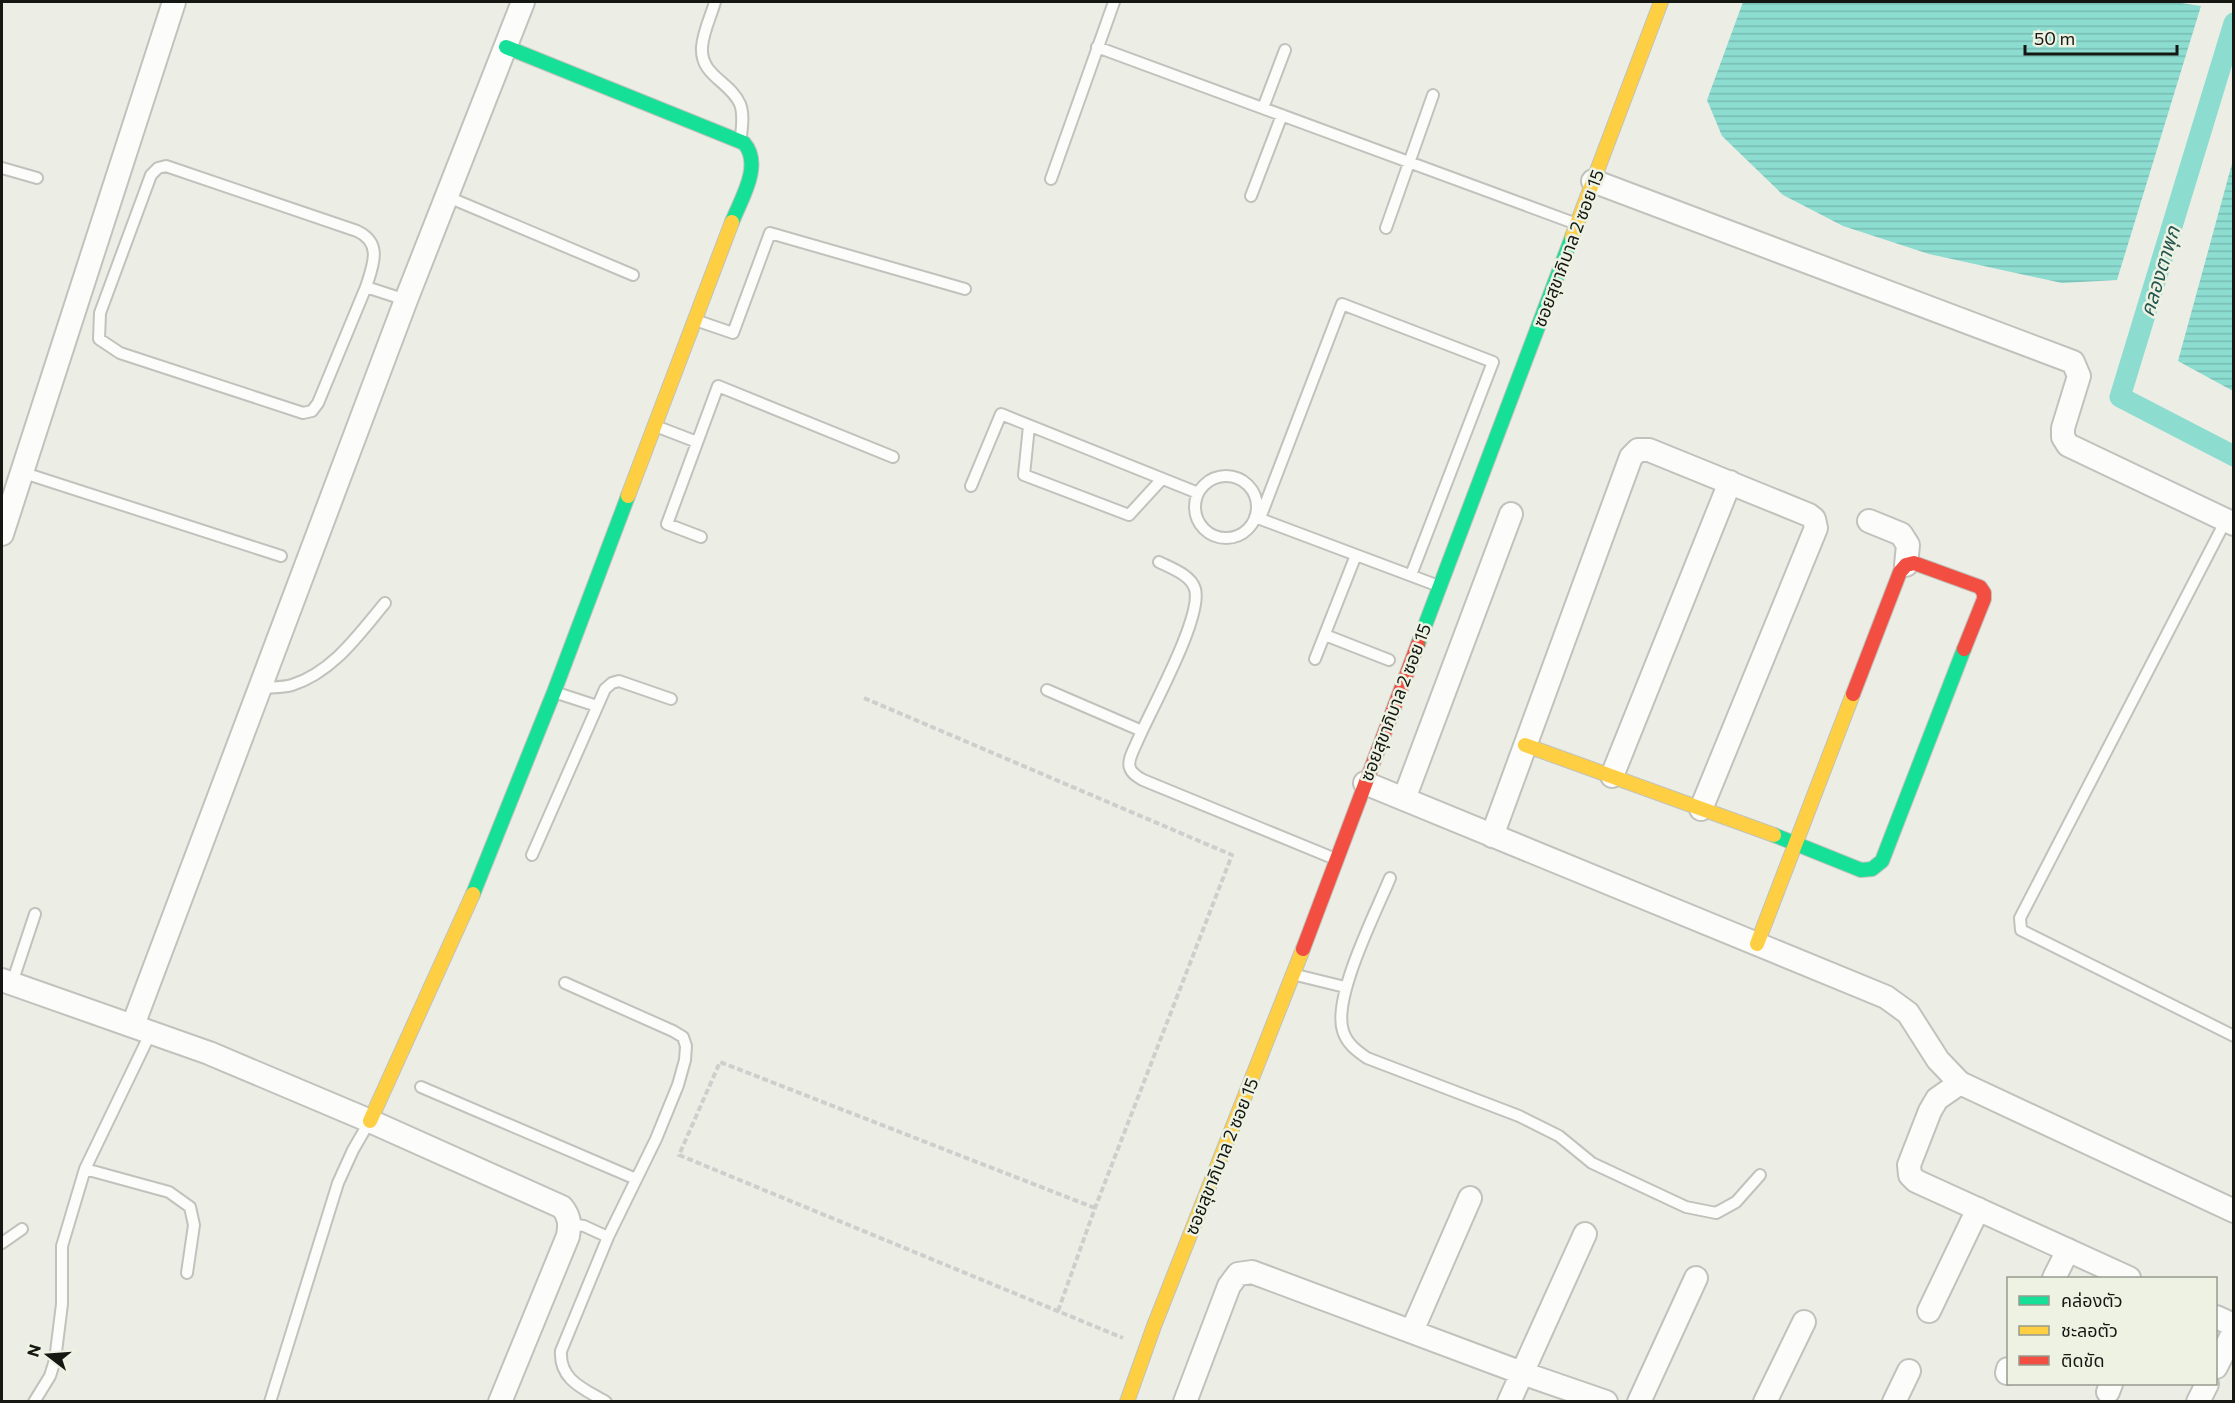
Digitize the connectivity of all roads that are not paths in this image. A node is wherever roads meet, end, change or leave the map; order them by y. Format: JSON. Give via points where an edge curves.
{"nodes":[{"id":1,"x":174,"y":2,"type":"edge"},
{"id":2,"x":523,"y":2,"type":"edge"},
{"id":3,"x":715,"y":2,"type":"edge"},
{"id":4,"x":1114,"y":2,"type":"edge"},
{"id":5,"x":1661,"y":2,"type":"edge"},
{"id":6,"x":506,"y":47,"type":"junction"},
{"id":7,"x":1097,"y":47,"type":"junction"},
{"id":8,"x":1286,"y":50,"type":"dead end"},
{"id":9,"x":1433,"y":95,"type":"dead end"},
{"id":10,"x":1263,"y":108,"type":"junction"},
{"id":11,"x":1282,"y":115,"type":"junction"},
{"id":12,"x":740,"y":140,"type":"junction"},
{"id":13,"x":1409,"y":162,"type":"junction"},
{"id":14,"x":2,"y":168,"type":"edge"},
{"id":15,"x":37,"y":178,"type":"dead end"},
{"id":16,"x":1051,"y":179,"type":"dead end"},
{"id":17,"x":1593,"y":181,"type":"junction"},
{"id":18,"x":1251,"y":196,"type":"dead end"},
{"id":19,"x":448,"y":197,"type":"junction"},
{"id":20,"x":1577,"y":224,"type":"junction"},
{"id":21,"x":1386,"y":228,"type":"dead end"},
{"id":22,"x":633,"y":275,"type":"dead end"},
{"id":23,"x":366,"y":287,"type":"junction"},
{"id":24,"x":965,"y":290,"type":"dead end"},
{"id":25,"x":406,"y":300,"type":"junction"},
{"id":26,"x":695,"y":320,"type":"junction"},
{"id":27,"x":654,"y":426,"type":"junction"},
{"id":28,"x":1029,"y":426,"type":"junction"},
{"id":29,"x":697,"y":442,"type":"junction"},
{"id":30,"x":893,"y":457,"type":"dead end"},
{"id":31,"x":21,"y":472,"type":"junction"},
{"id":32,"x":1162,"y":479,"type":"junction"},
{"id":33,"x":1730,"y":482,"type":"junction"},
{"id":34,"x":971,"y":486,"type":"dead end"},
{"id":35,"x":1198,"y":493,"type":"junction"},
{"id":36,"x":1511,"y":514,"type":"dead end"},
{"id":37,"x":1258,"y":518,"type":"junction"},
{"id":38,"x":1869,"y":521,"type":"dead end"},
{"id":39,"x":2230,"y":522,"type":"edge"},
{"id":40,"x":2,"y":534,"type":"edge"},
{"id":41,"x":701,"y":537,"type":"dead end"},
{"id":42,"x":1356,"y":555,"type":"junction"},
{"id":43,"x":281,"y":556,"type":"dead end"},
{"id":44,"x":1159,"y":562,"type":"dead end"},
{"id":45,"x":1906,"y":565,"type":"junction"},
{"id":46,"x":1411,"y":575,"type":"junction"},
{"id":47,"x":1439,"y":586,"type":"junction"},
{"id":48,"x":385,"y":603,"type":"dead end"},
{"id":49,"x":1325,"y":635,"type":"junction"},
{"id":50,"x":1315,"y":659,"type":"dead end"},
{"id":51,"x":1389,"y":660,"type":"dead end"},
{"id":52,"x":260,"y":688,"type":"junction"},
{"id":53,"x":1047,"y":690,"type":"dead end"},
{"id":54,"x":554,"y":692,"type":"junction"},
{"id":55,"x":671,"y":699,"type":"dead end"},
{"id":56,"x":597,"y":706,"type":"junction"},
{"id":57,"x":1142,"y":731,"type":"junction"},
{"id":58,"x":1525,"y":745,"type":"junction"},
{"id":59,"x":1612,"y":776,"type":"junction"},
{"id":60,"x":1365,"y":783,"type":"junction"},
{"id":61,"x":1404,"y":799,"type":"junction"},
{"id":62,"x":1701,"y":808,"type":"junction"},
{"id":63,"x":1492,"y":836,"type":"junction"},
{"id":64,"x":1795,"y":842,"type":"junction"},
{"id":65,"x":532,"y":855,"type":"dead end"},
{"id":66,"x":1336,"y":860,"type":"junction"},
{"id":67,"x":1390,"y":878,"type":"dead end"},
{"id":68,"x":35,"y":914,"type":"dead end"},
{"id":69,"x":1757,"y":944,"type":"junction"},
{"id":70,"x":1293,"y":975,"type":"junction"},
{"id":71,"x":7,"y":982,"type":"edge"},
{"id":72,"x":565,"y":983,"type":"dead end"},
{"id":73,"x":1345,"y":987,"type":"junction"},
{"id":74,"x":142,"y":1028,"type":"junction"},
{"id":75,"x":2234,"y":1036,"type":"edge"},
{"id":76,"x":1960,"y":1083,"type":"junction"},
{"id":77,"x":421,"y":1086,"type":"dead end"},
{"id":78,"x":370,"y":1121,"type":"junction"},
{"id":79,"x":85,"y":1169,"type":"junction"},
{"id":80,"x":1760,"y":1175,"type":"dead end"},
{"id":81,"x":636,"y":1179,"type":"junction"},
{"id":82,"x":1470,"y":1198,"type":"dead end"},
{"id":83,"x":1978,"y":1209,"type":"junction"},
{"id":84,"x":2234,"y":1211,"type":"edge"},
{"id":85,"x":570,"y":1224,"type":"junction"},
{"id":86,"x":22,"y":1229,"type":"dead end"},
{"id":87,"x":1585,"y":1234,"type":"dead end"},
{"id":88,"x":608,"y":1237,"type":"junction"},
{"id":89,"x":2,"y":1243,"type":"edge"},
{"id":90,"x":2068,"y":1250,"type":"junction"},
{"id":91,"x":187,"y":1273,"type":"dead end"},
{"id":92,"x":2054,"y":1277,"type":"edge"},
{"id":93,"x":2127,"y":1277,"type":"edge"},
{"id":94,"x":1696,"y":1278,"type":"dead end"},
{"id":95,"x":1929,"y":1311,"type":"dead end"},
{"id":96,"x":2217,"y":1317,"type":"edge"},
{"id":97,"x":1804,"y":1322,"type":"dead end"},
{"id":98,"x":2234,"y":1325,"type":"edge"},
{"id":99,"x":1412,"y":1331,"type":"junction"},
{"id":100,"x":2234,"y":1331,"type":"edge"},
{"id":101,"x":2217,"y":1365,"type":"edge"},
{"id":102,"x":1909,"y":1371,"type":"dead end"},
{"id":103,"x":1522,"y":1373,"type":"junction"},
{"id":104,"x":2206,"y":1385,"type":"edge"},
{"id":105,"x":34,"y":1401,"type":"edge"},
{"id":106,"x":270,"y":1401,"type":"edge"},
{"id":107,"x":500,"y":1401,"type":"edge"},
{"id":108,"x":606,"y":1401,"type":"edge"},
{"id":109,"x":1126,"y":1401,"type":"edge"},
{"id":110,"x":1185,"y":1401,"type":"edge"},
{"id":111,"x":1509,"y":1401,"type":"edge"},
{"id":112,"x":1606,"y":1401,"type":"edge"},
{"id":113,"x":1639,"y":1401,"type":"edge"},
{"id":114,"x":1766,"y":1401,"type":"edge"},
{"id":115,"x":1894,"y":1401,"type":"edge"},
{"id":116,"x":2198,"y":1401,"type":"edge"}],
"edges":[{"from":1,"to":31,"type":"street"},
{"from":2,"to":6,"type":"street"},
{"from":3,"to":12,"type":"lane","via":[[702,47],[704,61],[709,72],[740,104]]},
{"from":4,"to":7,"type":"lane"},
{"from":5,"to":17,"type":"street","name":"ซอยสุขาภิบาล 2 ซอย 15"},
{"from":6,"to":12,"type":"street"},
{"from":6,"to":19,"type":"street"},
{"from":7,"to":10,"type":"lane"},
{"from":7,"to":16,"type":"lane"},
{"from":8,"to":10,"type":"lane"},
{"from":9,"to":13,"type":"lane"},
{"from":10,"to":11,"type":"lane"},
{"from":11,"to":13,"type":"lane"},
{"from":11,"to":18,"type":"lane"},
{"from":12,"to":26,"type":"street","via":[[750,152],[752,169]]},
{"from":13,"to":20,"type":"lane"},
{"from":13,"to":21,"type":"lane"},
{"from":14,"to":15,"type":"lane"},
{"from":17,"to":20,"type":"street","name":"ซอยสุขาภิบาล 2 ซอย 15"},
{"from":17,"to":39,"type":"street","via":[[2073,362],[2079,376],[2063,428],[2068,445]]},
{"from":19,"to":22,"type":"lane"},
{"from":19,"to":25,"type":"street"},
{"from":20,"to":47,"type":"street","name":"ซอยสุขาภิบาล 2 ซอย 15"},
{"from":23,"to":23,"type":"lane","via":[[374,255],[374,245],[368,236],[166,166],[151,175],[100,313],[99,339],[120,353],[303,413],[312,411],[318,403]]},
{"from":23,"to":25,"type":"lane"},
{"from":24,"to":26,"type":"lane","via":[[770,233],[733,333]]},
{"from":25,"to":52,"type":"street"},
{"from":26,"to":27,"type":"street"},
{"from":27,"to":29,"type":"lane"},
{"from":27,"to":54,"type":"street"},
{"from":28,"to":32,"type":"lane"},
{"from":28,"to":32,"type":"lane","via":[[1024,475],[1129,515]]},
{"from":28,"to":34,"type":"lane","via":[[1001,414]]},
{"from":29,"to":30,"type":"lane","via":[[718,386]]},
{"from":29,"to":41,"type":"lane","via":[[667,524]]},
{"from":31,"to":40,"type":"street"},
{"from":31,"to":43,"type":"lane"},
{"from":32,"to":35,"type":"lane"},
{"from":33,"to":58,"type":"street","via":[[1649,450],[1638,450],[1631,457]]},
{"from":33,"to":59,"type":"street"},
{"from":33,"to":62,"type":"street","via":[[1809,515],[1815,519],[1816,528]]},
{"from":35,"to":37,"type":"lane","via":[[1212,479],[1240,479],[1254,493]]},
{"from":35,"to":37,"type":"lane","via":[[1195,512],[1205,530],[1214,536],[1235,536]]},
{"from":36,"to":61,"type":"street"},
{"from":37,"to":42,"type":"lane"},
{"from":37,"to":46,"type":"lane","via":[[1342,304],[1493,362]]},
{"from":38,"to":45,"type":"street","via":[[1901,534],[1908,545]]},
{"from":39,"to":75,"type":"lane","via":[[2019,924],[2020,930]]},
{"from":42,"to":46,"type":"lane"},
{"from":42,"to":49,"type":"lane"},
{"from":44,"to":57,"type":"lane","via":[[1189,579],[1195,589],[1195,605],[1190,627]]},
{"from":45,"to":64,"type":"street"},
{"from":45,"to":64,"type":"street","via":[[1914,563],[1980,587],[1984,599],[1882,861],[1872,869],[1861,870]]},
{"from":46,"to":47,"type":"lane"},
{"from":47,"to":60,"type":"street","name":"ซอยสุขาภิบาล 2 ซอย 15"},
{"from":48,"to":52,"type":"lane","via":[[345,652],[318,672],[292,685]]},
{"from":49,"to":50,"type":"lane"},
{"from":49,"to":51,"type":"lane"},
{"from":52,"to":74,"type":"street"},
{"from":53,"to":57,"type":"lane"},
{"from":54,"to":56,"type":"lane"},
{"from":54,"to":78,"type":"street","via":[[472,895]]},
{"from":55,"to":56,"type":"lane","via":[[619,681],[605,689]]},
{"from":56,"to":65,"type":"lane"},
{"from":57,"to":66,"type":"lane","via":[[1130,762],[1135,775]]},
{"from":58,"to":59,"type":"street"},
{"from":58,"to":63,"type":"street"},
{"from":59,"to":62,"type":"street"},
{"from":60,"to":61,"type":"street"},
{"from":60,"to":66,"type":"street","name":"ซอยสุขาภิบาล 2 ซอย 15"},
{"from":61,"to":63,"type":"street"},
{"from":62,"to":64,"type":"street"},
{"from":63,"to":69,"type":"street"},
{"from":64,"to":69,"type":"street"},
{"from":66,"to":70,"type":"street","name":"ซอยสุขาภิบาล 2 ซอย 15"},
{"from":67,"to":73,"type":"lane"},
{"from":68,"to":71,"type":"lane"},
{"from":69,"to":76,"type":"street","via":[[1886,997],[1908,1013],[1938,1060]]},
{"from":70,"to":73,"type":"lane"},
{"from":70,"to":109,"type":"street","name":"ซอยสุขาภิบาล 2 ซอย 15"},
{"from":71,"to":74,"type":"street"},
{"from":72,"to":81,"type":"lane","via":[[683,1037],[685,1059],[678,1085]]},
{"from":73,"to":80,"type":"lane","via":[[1340,1011],[1343,1031],[1352,1047],[1367,1058],[1519,1116],[1559,1136],[1592,1163],[1677,1203],[1716,1213],[1736,1202]]},
{"from":74,"to":78,"type":"street"},
{"from":74,"to":79,"type":"lane"},
{"from":76,"to":83,"type":"street","via":[[1937,1100],[1930,1111],[1909,1165],[1910,1175]]},
{"from":76,"to":84,"type":"street"},
{"from":77,"to":81,"type":"lane"},
{"from":78,"to":85,"type":"street","via":[[562,1207]]},
{"from":78,"to":106,"type":"lane","via":[[338,1183]]},
{"from":79,"to":91,"type":"lane","via":[[170,1192],[190,1207],[194,1225]]},
{"from":79,"to":105,"type":"lane","via":[[62,1246],[62,1304],[55,1359],[50,1376]]},
{"from":81,"to":88,"type":"lane"},
{"from":82,"to":99,"type":"street"},
{"from":83,"to":90,"type":"street"},
{"from":83,"to":95,"type":"street"},
{"from":85,"to":88,"type":"lane"},
{"from":85,"to":107,"type":"street"},
{"from":86,"to":89,"type":"lane"},
{"from":87,"to":103,"type":"street"},
{"from":88,"to":108,"type":"lane","via":[[561,1351],[560,1362],[574,1383]]},
{"from":90,"to":92,"type":"street"},
{"from":90,"to":93,"type":"street"},
{"from":94,"to":113,"type":"street"},
{"from":96,"to":98,"type":"street"},
{"from":97,"to":114,"type":"street"},
{"from":99,"to":103,"type":"street"},
{"from":99,"to":110,"type":"street","via":[[1252,1272],[1238,1274],[1229,1286]]},
{"from":100,"to":101,"type":"street"},
{"from":102,"to":115,"type":"street"},
{"from":103,"to":111,"type":"street"},
{"from":103,"to":112,"type":"street"},
{"from":104,"to":116,"type":"street"}]}
